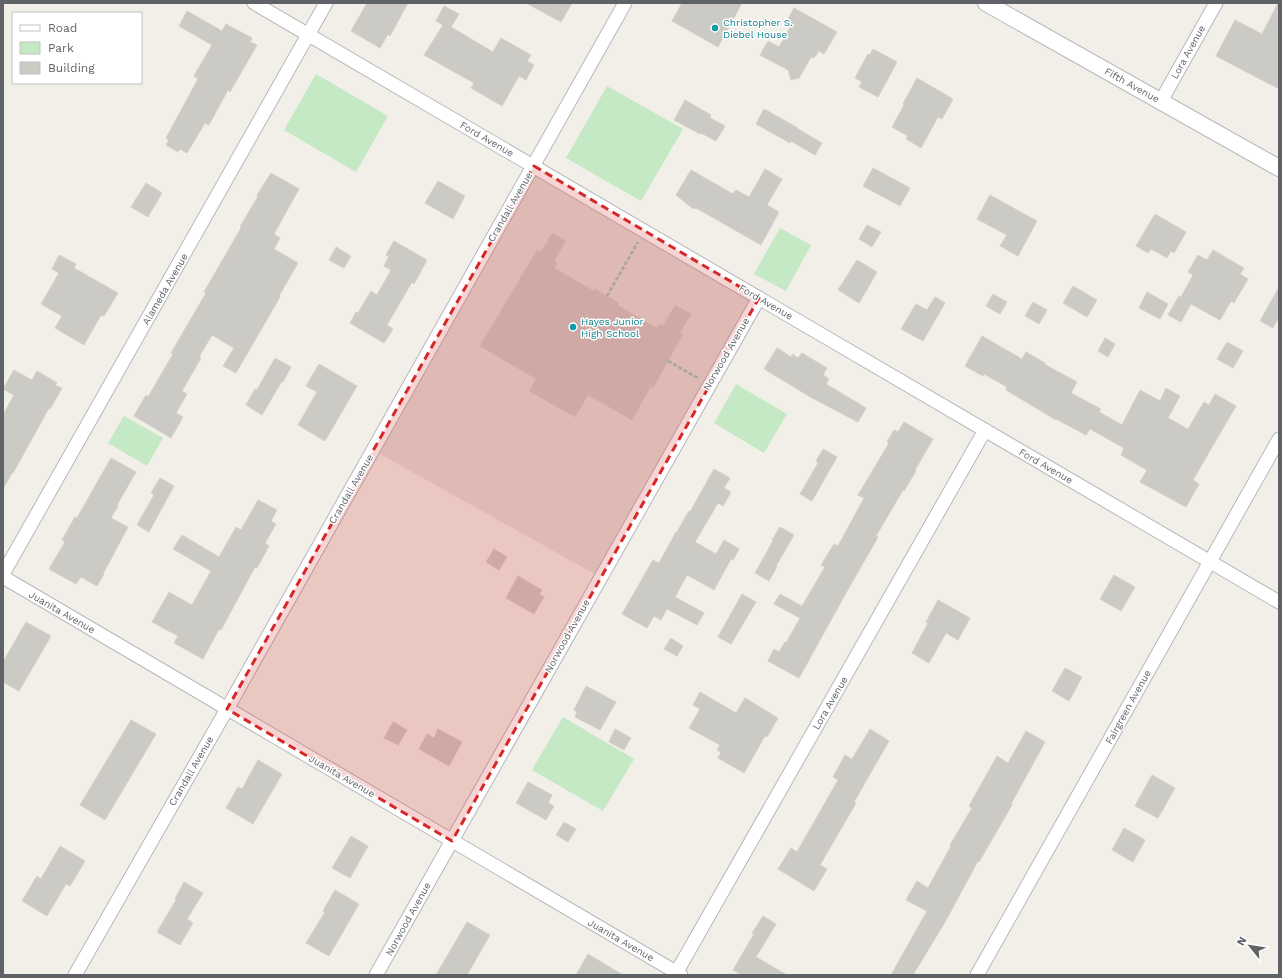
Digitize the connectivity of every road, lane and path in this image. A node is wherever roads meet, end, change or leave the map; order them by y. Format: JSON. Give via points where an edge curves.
{"nodes":[{"id":1,"x":254,"y":3,"type":"edge"},
{"id":2,"x":326,"y":3,"type":"edge"},
{"id":3,"x":625,"y":3,"type":"edge"},
{"id":4,"x":986,"y":3,"type":"edge"},
{"id":5,"x":1216,"y":3,"type":"edge"},
{"id":6,"x":308,"y":35,"type":"junction"},
{"id":7,"x":1161,"y":101,"type":"junction"},
{"id":8,"x":534,"y":166,"type":"junction"},
{"id":9,"x":1279,"y":168,"type":"edge"},
{"id":10,"x":644,"y":231,"type":"junction"},
{"id":11,"x":607,"y":296,"type":"dead end"},
{"id":12,"x":759,"y":298,"type":"junction"},
{"id":13,"x":668,"y":361,"type":"dead end"},
{"id":14,"x":709,"y":385,"type":"junction"},
{"id":15,"x":985,"y":430,"type":"junction"},
{"id":16,"x":1279,"y":439,"type":"edge"},
{"id":17,"x":1210,"y":562,"type":"junction"},
{"id":18,"x":3,"y":574,"type":"edge"},
{"id":19,"x":3,"y":577,"type":"edge"},
{"id":20,"x":1279,"y":602,"type":"edge"},
{"id":21,"x":227,"y":709,"type":"junction"},
{"id":22,"x":452,"y":841,"type":"junction"},
{"id":23,"x":678,"y":974,"type":"edge"},
{"id":24,"x":75,"y":975,"type":"edge"},
{"id":25,"x":376,"y":975,"type":"edge"},
{"id":26,"x":977,"y":975,"type":"edge"}],
"edges":[{"from":1,"to":6,"type":"street","name":"Ford Avenue"},
{"from":2,"to":6,"type":"street","name":"Alameda Avenue"},
{"from":3,"to":8,"type":"street","name":"Crandall Avenue"},
{"from":4,"to":7,"type":"street","name":"Fifth Avenue"},
{"from":5,"to":7,"type":"street","name":"Lora Avenue"},
{"from":6,"to":8,"type":"street","name":"Ford Avenue"},
{"from":6,"to":18,"type":"street","name":"Alameda Avenue"},
{"from":7,"to":9,"type":"street","name":"Fifth Avenue"},
{"from":8,"to":10,"type":"street","name":"Ford Avenue"},
{"from":8,"to":21,"type":"street","name":"Crandall Avenue"},
{"from":10,"to":11,"type":"path"},
{"from":10,"to":12,"type":"street","name":"Ford Avenue"},
{"from":12,"to":14,"type":"street","name":"Norwood Avenue"},
{"from":12,"to":15,"type":"street","name":"Ford Avenue"},
{"from":13,"to":14,"type":"path"},
{"from":14,"to":22,"type":"street","name":"Norwood Avenue"},
{"from":15,"to":17,"type":"street","name":"Ford Avenue"},
{"from":15,"to":23,"type":"street","name":"Lora Avenue"},
{"from":16,"to":17,"type":"street","name":"Fairgreen Avenue"},
{"from":17,"to":20,"type":"street","name":"Ford Avenue"},
{"from":17,"to":26,"type":"street","name":"Fairgreen Avenue"},
{"from":19,"to":21,"type":"street","name":"Juanita Avenue"},
{"from":21,"to":22,"type":"street","name":"Juanita Avenue"},
{"from":21,"to":24,"type":"street","name":"Crandall Avenue"},
{"from":22,"to":23,"type":"street","name":"Juanita Avenue"},
{"from":22,"to":25,"type":"street","name":"Norwood Avenue"}]}
